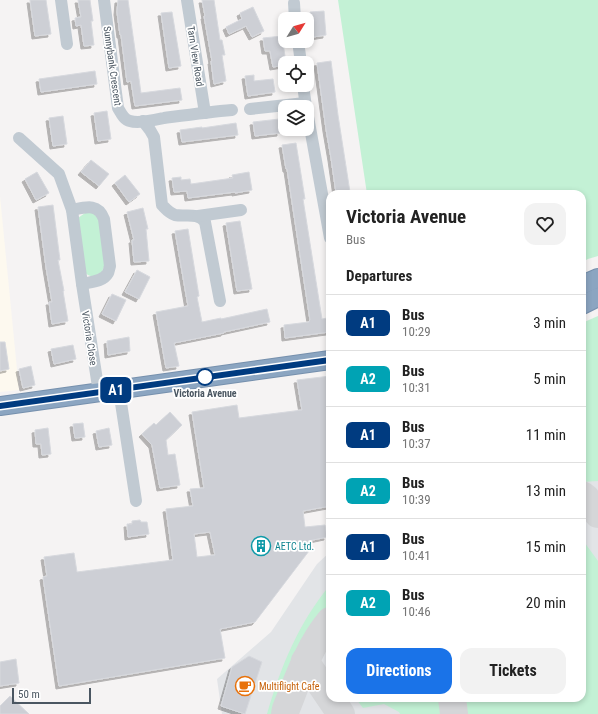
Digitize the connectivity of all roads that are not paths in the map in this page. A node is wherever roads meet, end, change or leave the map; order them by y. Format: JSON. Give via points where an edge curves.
{"nodes":[{"id":1,"x":61,"y":0,"type":"edge"},
{"id":2,"x":104,"y":0,"type":"edge"},
{"id":3,"x":187,"y":0,"type":"edge"},
{"id":4,"x":294,"y":3,"type":"dead end"},
{"id":5,"x":295,"y":12,"type":"edge"},
{"id":6,"x":67,"y":44,"type":"dead end"},
{"id":7,"x":278,"y":108,"type":"edge"},
{"id":8,"x":250,"y":109,"type":"dead end"},
{"id":9,"x":232,"y":110,"type":"dead end"},
{"id":10,"x":205,"y":113,"type":"junction"},
{"id":11,"x":143,"y":121,"type":"junction"},
{"id":12,"x":311,"y":136,"type":"edge"},
{"id":13,"x":19,"y":138,"type":"dead end"},
{"id":14,"x":72,"y":210,"type":"junction"},
{"id":15,"x":241,"y":210,"type":"dead end"},
{"id":16,"x":198,"y":216,"type":"junction"},
{"id":17,"x":326,"y":216,"type":"edge"},
{"id":18,"x":598,"y":278,"type":"edge"},
{"id":19,"x":586,"y":283,"type":"edge"},
{"id":20,"x":82,"y":284,"type":"junction"},
{"id":21,"x":598,"y":297,"type":"edge"},
{"id":22,"x":220,"y":301,"type":"dead end"},
{"id":23,"x":586,"y":303,"type":"edge"},
{"id":24,"x":326,"y":361,"type":"edge"},
{"id":25,"x":119,"y":390,"type":"junction"},
{"id":26,"x":99,"y":393,"type":"junction"},
{"id":27,"x":0,"y":406,"type":"edge"},
{"id":28,"x":136,"y":501,"type":"dead end"}],
"edges":[{"from":1,"to":6,"type":"street"},
{"from":2,"to":11,"type":"street","name":"Sunnybank Crescent","via":[[118,108],[126,119]]},
{"from":3,"to":10,"type":"street","name":"Tarn View Road"},
{"from":4,"to":5,"type":"street"},
{"from":7,"to":8,"type":"street"},
{"from":9,"to":10,"type":"street","name":"Sunnybank Crescent"},
{"from":10,"to":11,"type":"street","name":"Sunnybank Crescent"},
{"from":11,"to":16,"type":"street","via":[[154,137],[162,205],[174,215]]},
{"from":12,"to":17,"type":"street"},
{"from":13,"to":14,"type":"street","name":"Victoria Close","via":[[59,174]]},
{"from":14,"to":20,"type":"street","name":"Victoria Close"},
{"from":14,"to":20,"type":"street","via":[[93,207],[104,219],[110,266],[108,274],[98,281]]},
{"from":15,"to":16,"type":"street"},
{"from":16,"to":22,"type":"street","via":[[205,222]]},
{"from":18,"to":19,"type":"highway"},
{"from":20,"to":26,"type":"street","name":"Victoria Close"},
{"from":21,"to":23,"type":"highway"},
{"from":24,"to":25,"type":"highway"},
{"from":25,"to":26,"type":"highway"},
{"from":25,"to":28,"type":"street"},
{"from":26,"to":27,"type":"highway"}]}
